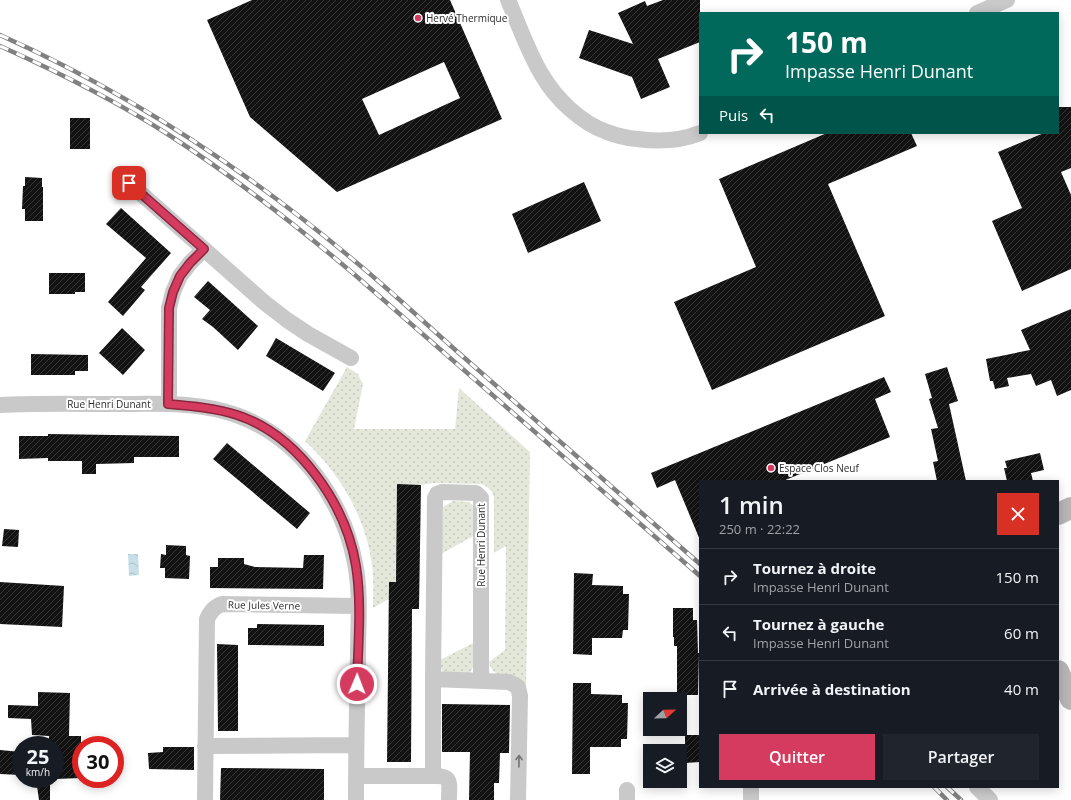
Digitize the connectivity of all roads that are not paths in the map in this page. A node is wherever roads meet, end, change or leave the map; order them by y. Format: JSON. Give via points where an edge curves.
{"nodes":[{"id":1,"x":508,"y":0,"type":"edge"},
{"id":2,"x":1007,"y":0,"type":"edge"},
{"id":3,"x":979,"y":12,"type":"edge"},
{"id":4,"x":699,"y":133,"type":"edge"},
{"id":5,"x":129,"y":183,"type":"dead end"},
{"id":6,"x":204,"y":249,"type":"junction"},
{"id":7,"x":351,"y":358,"type":"dead end"},
{"id":8,"x":168,"y":404,"type":"junction"},
{"id":9,"x":0,"y":405,"type":"edge"},
{"id":10,"x":1071,"y":508,"type":"edge"},
{"id":11,"x":1059,"y":514,"type":"edge"},
{"id":12,"x":358,"y":606,"type":"junction"},
{"id":13,"x":1059,"y":673,"type":"edge"},
{"id":14,"x":433,"y":679,"type":"junction"},
{"id":15,"x":481,"y":681,"type":"junction"},
{"id":16,"x":1071,"y":699,"type":"edge"},
{"id":17,"x":356,"y":745,"type":"junction"},
{"id":18,"x":205,"y":746,"type":"junction"},
{"id":19,"x":356,"y":776,"type":"junction"},
{"id":20,"x":433,"y":776,"type":"junction"},
{"id":21,"x":751,"y":788,"type":"edge"},
{"id":22,"x":978,"y":788,"type":"edge"},
{"id":23,"x":205,"y":800,"type":"edge"},
{"id":24,"x":356,"y":800,"type":"edge"},
{"id":25,"x":449,"y":800,"type":"edge"},
{"id":26,"x":518,"y":800,"type":"edge"},
{"id":27,"x":751,"y":800,"type":"edge"},
{"id":28,"x":990,"y":800,"type":"edge"}],
"edges":[{"from":1,"to":4,"type":"street","via":[[542,75],[570,109],[588,122],[607,132],[645,140],[680,139]]},
{"from":2,"to":3,"type":"street"},
{"from":5,"to":6,"type":"street"},
{"from":6,"to":7,"type":"street","via":[[287,320]]},
{"from":6,"to":8,"type":"street","via":[[180,276],[169,308]]},
{"from":8,"to":9,"type":"street","name":"Rue Henri Dunant"},
{"from":8,"to":12,"type":"street","name":"Rue Henri Dunant","via":[[199,406],[239,416],[280,438],[299,456],[326,489],[344,524],[356,564]]},
{"from":10,"to":11,"type":"street"},
{"from":12,"to":17,"type":"street","name":"Rue Henri Dunant"},
{"from":12,"to":18,"type":"street","name":"Rue Jules Verne","via":[[222,604],[210,612],[207,619]]},
{"from":13,"to":16,"type":"street"},
{"from":14,"to":15,"type":"street"},
{"from":14,"to":15,"type":"street","name":"Rue Henri Dunant","via":[[435,498],[442,492],[476,492],[482,498]]},
{"from":14,"to":20,"type":"street","name":"Rue Henri Dunant"},
{"from":26,"to":15,"type":"street","one_way":true,"via":[[520,692],[518,687],[509,682]]},
{"from":17,"to":18,"type":"street"},
{"from":17,"to":19,"type":"street","name":"Rue Henri Dunant"},
{"from":18,"to":23,"type":"street","name":"Rue Jules Verne"},
{"from":19,"to":20,"type":"street"},
{"from":19,"to":24,"type":"street","name":"Rue Henri Dunant"},
{"from":20,"to":25,"type":"street","via":[[442,775],[447,778]]},
{"from":21,"to":27,"type":"street"},
{"from":22,"to":28,"type":"street"}]}
